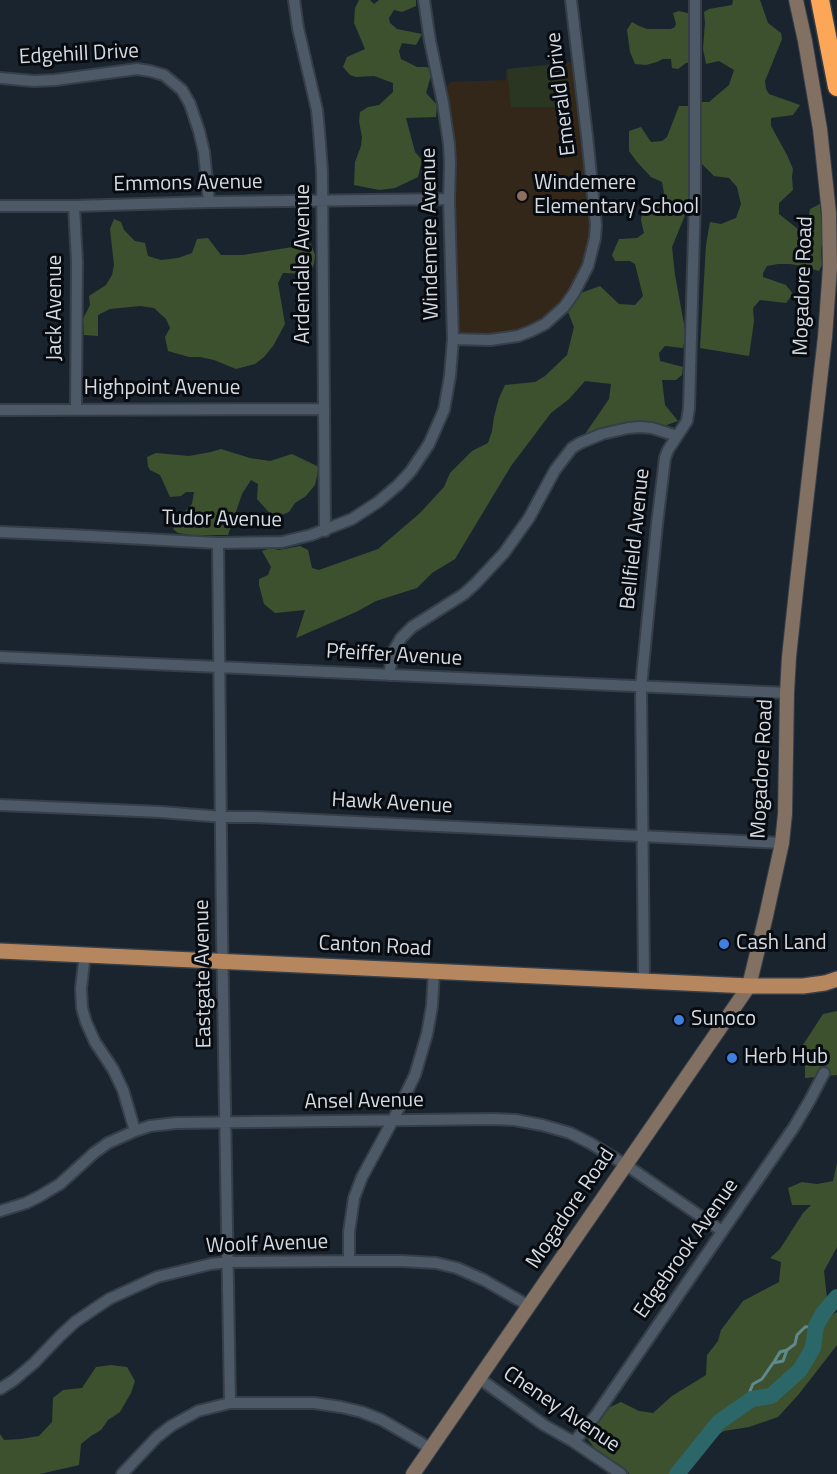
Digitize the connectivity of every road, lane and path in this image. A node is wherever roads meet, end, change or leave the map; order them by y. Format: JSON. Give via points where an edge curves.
{"nodes":[{"id":1,"x":294,"y":0,"type":"edge"},
{"id":2,"x":424,"y":0,"type":"edge"},
{"id":3,"x":571,"y":0,"type":"edge"},
{"id":4,"x":695,"y":0,"type":"edge"},
{"id":5,"x":796,"y":0,"type":"edge"},
{"id":6,"x":820,"y":0,"type":"edge"},
{"id":7,"x":0,"y":78,"type":"edge"},
{"id":8,"x":837,"y":87,"type":"edge"},
{"id":9,"x":449,"y":199,"type":"junction"},
{"id":10,"x":323,"y":201,"type":"junction"},
{"id":11,"x":209,"y":202,"type":"junction"},
{"id":12,"x":0,"y":206,"type":"edge"},
{"id":13,"x":74,"y":206,"type":"junction"},
{"id":14,"x":453,"y":339,"type":"junction"},
{"id":15,"x":76,"y":409,"type":"junction"},
{"id":16,"x":323,"y":409,"type":"junction"},
{"id":17,"x":0,"y":410,"type":"edge"},
{"id":18,"x":677,"y":436,"type":"junction"},
{"id":19,"x":418,"y":462,"type":"joint"},
{"id":20,"x":326,"y":531,"type":"junction"},
{"id":21,"x":0,"y":532,"type":"edge"},
{"id":22,"x":219,"y":543,"type":"junction"},
{"id":23,"x":0,"y":657,"type":"edge"},
{"id":24,"x":220,"y":667,"type":"junction"},
{"id":25,"x":389,"y":675,"type":"junction"},
{"id":26,"x":641,"y":687,"type":"junction"},
{"id":27,"x":787,"y":693,"type":"junction"},
{"id":28,"x":0,"y":805,"type":"edge"},
{"id":29,"x":222,"y":817,"type":"junction"},
{"id":30,"x":642,"y":836,"type":"junction"},
{"id":31,"x":782,"y":843,"type":"junction"},
{"id":32,"x":0,"y":951,"type":"edge"},
{"id":33,"x":85,"y":954,"type":"junction"},
{"id":34,"x":224,"y":961,"type":"junction"},
{"id":35,"x":434,"y":970,"type":"junction"},
{"id":36,"x":837,"y":979,"type":"edge"},
{"id":37,"x":644,"y":980,"type":"junction"},
{"id":38,"x":748,"y":986,"type":"junction"},
{"id":39,"x":824,"y":1073,"type":"dead end"},
{"id":40,"x":393,"y":1120,"type":"junction"},
{"id":41,"x":226,"y":1123,"type":"junction"},
{"id":42,"x":135,"y":1131,"type":"junction"},
{"id":43,"x":626,"y":1166,"type":"junction"},
{"id":44,"x":0,"y":1211,"type":"edge"},
{"id":45,"x":722,"y":1232,"type":"junction"},
{"id":46,"x":349,"y":1261,"type":"junction"},
{"id":47,"x":228,"y":1262,"type":"junction"},
{"id":48,"x":529,"y":1306,"type":"junction"},
{"id":49,"x":480,"y":1379,"type":"junction"},
{"id":50,"x":0,"y":1389,"type":"edge"},
{"id":51,"x":230,"y":1403,"type":"junction"},
{"id":52,"x":574,"y":1442,"type":"junction"},
{"id":53,"x":430,"y":1448,"type":"junction"},
{"id":54,"x":122,"y":1474,"type":"edge"},
{"id":55,"x":413,"y":1474,"type":"edge"},
{"id":56,"x":621,"y":1474,"type":"edge"}],
"edges":[{"from":1,"to":10,"type":"street","name":"Ardendale Avenue","via":[[320,130]]},
{"from":2,"to":9,"type":"street","name":"Windemere Avenue","via":[[449,144]]},
{"from":3,"to":14,"type":"street","name":"Emerald Drive","via":[[596,225],[588,266],[564,307],[545,324],[518,336]]},
{"from":4,"to":18,"type":"street","name":"Bellfield Avenue","via":[[689,408],[687,421]]},
{"from":5,"to":27,"type":"street","name":"Mogadore Road","via":[[820,129],[830,267]]},
{"from":6,"to":8,"type":"highway"},
{"from":7,"to":11,"type":"street","name":"Edgehill Drive","via":[[55,80],[136,69],[164,75],[182,90],[190,104],[204,152]]},
{"from":9,"to":10,"type":"street","name":"Emmons Avenue"},
{"from":9,"to":14,"type":"street","name":"Windemere Avenue"},
{"from":10,"to":11,"type":"street","name":"Emmons Avenue"},
{"from":10,"to":16,"type":"street","name":"Ardendale Avenue"},
{"from":11,"to":13,"type":"street","name":"Emmons Avenue"},
{"from":12,"to":13,"type":"street","name":"Emmons Avenue"},
{"from":13,"to":15,"type":"street","name":"Jack Avenue"},
{"from":14,"to":19,"type":"street","name":"Windemere Avenue","via":[[444,410]]},
{"from":15,"to":16,"type":"street","name":"Highpoint Avenue"},
{"from":15,"to":17,"type":"street","name":"Highpoint Avenue"},
{"from":16,"to":20,"type":"street","name":"Ardendale Avenue"},
{"from":18,"to":25,"type":"street","via":[[652,428],[628,428],[602,434],[572,448],[504,553],[464,594],[401,638],[393,652]]},
{"from":18,"to":26,"type":"street","name":"Bellfield Avenue","via":[[665,459]]},
{"from":19,"to":20,"type":"street","name":"Tudor Avenue","via":[[378,502]]},
{"from":20,"to":22,"type":"street","name":"Tudor Avenue","via":[[282,542]]},
{"from":21,"to":22,"type":"street","name":"Tudor Avenue"},
{"from":22,"to":24,"type":"street","name":"Eastgate Avenue"},
{"from":23,"to":24,"type":"street","name":"Pfeiffer Avenue"},
{"from":24,"to":25,"type":"street","name":"Pfeiffer Avenue"},
{"from":24,"to":29,"type":"street","name":"Eastgate Avenue"},
{"from":25,"to":26,"type":"street","name":"Pfeiffer Avenue"},
{"from":26,"to":27,"type":"street","name":"Pfeiffer Avenue"},
{"from":26,"to":30,"type":"street","name":"Bellfield Avenue"},
{"from":27,"to":31,"type":"street","name":"Mogadore Road"},
{"from":28,"to":29,"type":"street","name":"Hawk Avenue"},
{"from":29,"to":30,"type":"street","name":"Hawk Avenue"},
{"from":29,"to":34,"type":"street","name":"Eastgate Avenue"},
{"from":30,"to":31,"type":"street","name":"Hawk Avenue"},
{"from":30,"to":37,"type":"street","name":"Bellfield Avenue"},
{"from":31,"to":38,"type":"street","name":"Mogadore Road"},
{"from":32,"to":33,"type":"main road","name":"Canton Road"},
{"from":33,"to":34,"type":"main road","name":"Canton Road"},
{"from":33,"to":42,"type":"street","via":[[82,1008],[95,1042],[123,1090]]},
{"from":34,"to":35,"type":"main road","name":"Canton Road"},
{"from":34,"to":41,"type":"street","name":"Eastgate Avenue"},
{"from":35,"to":37,"type":"main road","name":"Canton Road"},
{"from":35,"to":40,"type":"street","via":[[432,1006],[422,1054]]},
{"from":36,"to":38,"type":"main road","name":"Canton Road","via":[[803,986]]},
{"from":37,"to":38,"type":"main road","name":"Canton Road"},
{"from":38,"to":43,"type":"street","name":"Mogadore Road"},
{"from":39,"to":45,"type":"street","name":"Edgebrook Avenue","via":[[794,1127]]},
{"from":40,"to":41,"type":"street","name":"Ansel Avenue"},
{"from":40,"to":43,"type":"street","name":"Ansel Avenue","via":[[528,1122],[570,1133]]},
{"from":40,"to":46,"type":"street","via":[[354,1198]]},
{"from":41,"to":42,"type":"street","name":"Ansel Avenue","via":[[162,1124]]},
{"from":41,"to":47,"type":"street","name":"Eastgate Avenue"},
{"from":42,"to":44,"type":"street","name":"Ansel Avenue","via":[[108,1143],[40,1196]]},
{"from":43,"to":45,"type":"street","name":"Ansel Avenue"},
{"from":43,"to":48,"type":"street","name":"Mogadore Road"},
{"from":45,"to":52,"type":"street","name":"Edgebrook Avenue"},
{"from":46,"to":47,"type":"street","name":"Woolf Avenue"},
{"from":46,"to":48,"type":"street","name":"Woolf Avenue","via":[[450,1266]]},
{"from":47,"to":50,"type":"street","name":"Woolf Avenue","via":[[157,1277],[109,1299],[75,1322],[34,1363]]},
{"from":47,"to":51,"type":"street","name":"Eastgate Avenue"},
{"from":48,"to":49,"type":"street","name":"Mogadore Road"},
{"from":49,"to":52,"type":"street","name":"Cheney Avenue"},
{"from":49,"to":53,"type":"street","name":"Mogadore Road"},
{"from":51,"to":53,"type":"street","via":[[314,1403],[341,1407],[382,1420]]},
{"from":51,"to":54,"type":"street","via":[[198,1411],[171,1426]]},
{"from":52,"to":56,"type":"street","name":"Cheney Avenue"},
{"from":53,"to":55,"type":"street","name":"Mogadore Road"}]}
